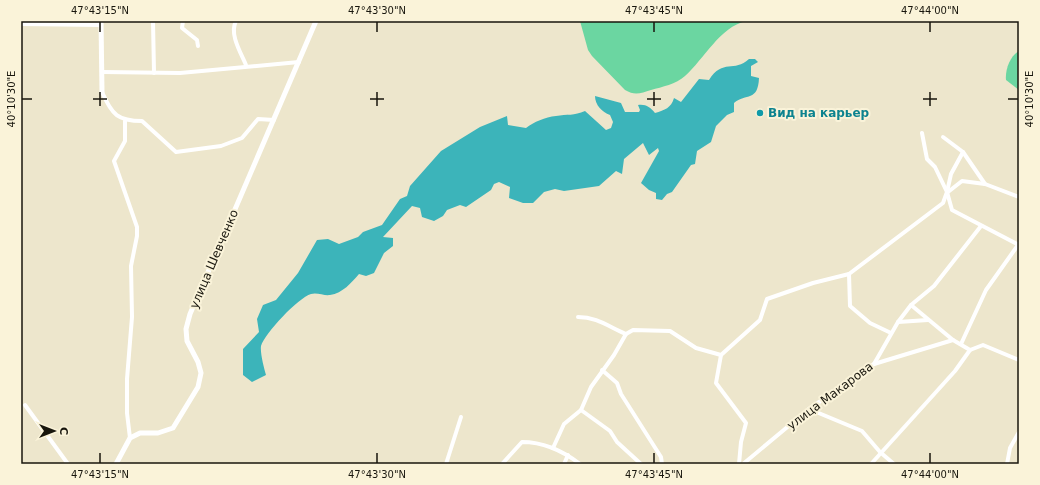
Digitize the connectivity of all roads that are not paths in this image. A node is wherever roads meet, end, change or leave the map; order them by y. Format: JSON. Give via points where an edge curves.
{"nodes":[{"id":1,"x":154,"y":21,"type":"edge"},
{"id":2,"x":183,"y":21,"type":"edge"},
{"id":3,"x":236,"y":21,"type":"edge"},
{"id":4,"x":316,"y":21,"type":"edge"},
{"id":5,"x":101,"y":23,"type":"edge"},
{"id":6,"x":21,"y":24,"type":"edge"},
{"id":7,"x":198,"y":46,"type":"dead end"},
{"id":8,"x":299,"y":62,"type":"junction"},
{"id":9,"x":246,"y":65,"type":"junction"},
{"id":10,"x":102,"y":72,"type":"junction"},
{"id":11,"x":154,"y":73,"type":"junction"},
{"id":12,"x":102,"y":92,"type":"joint"},
{"id":13,"x":274,"y":120,"type":"junction"},
{"id":14,"x":125,"y":121,"type":"junction"},
{"id":15,"x":922,"y":133,"type":"dead end"},
{"id":16,"x":943,"y":137,"type":"dead end"},
{"id":17,"x":963,"y":152,"type":"junction"},
{"id":18,"x":985,"y":184,"type":"junction"},
{"id":19,"x":948,"y":192,"type":"junction"},
{"id":20,"x":1019,"y":197,"type":"edge"},
{"id":21,"x":981,"y":226,"type":"junction"},
{"id":22,"x":1019,"y":245,"type":"edge"},
{"id":23,"x":849,"y":274,"type":"junction"},
{"id":24,"x":911,"y":305,"type":"junction"},
{"id":25,"x":578,"y":317,"type":"dead end"},
{"id":26,"x":928,"y":320,"type":"junction"},
{"id":27,"x":898,"y":322,"type":"junction"},
{"id":28,"x":626,"y":334,"type":"junction"},
{"id":29,"x":891,"y":334,"type":"junction"},
{"id":30,"x":953,"y":340,"type":"junction"},
{"id":31,"x":961,"y":344,"type":"junction"},
{"id":32,"x":970,"y":350,"type":"junction"},
{"id":33,"x":721,"y":355,"type":"junction"},
{"id":34,"x":1019,"y":360,"type":"edge"},
{"id":35,"x":874,"y":364,"type":"junction"},
{"id":36,"x":602,"y":370,"type":"junction"},
{"id":37,"x":25,"y":405,"type":"dead end"},
{"id":38,"x":809,"y":409,"type":"junction"},
{"id":39,"x":581,"y":410,"type":"junction"},
{"id":40,"x":461,"y":417,"type":"dead end"},
{"id":41,"x":1019,"y":432,"type":"edge"},
{"id":42,"x":130,"y":438,"type":"junction"},
{"id":43,"x":553,"y":448,"type":"junction"},
{"id":44,"x":880,"y":452,"type":"junction"},
{"id":45,"x":568,"y":455,"type":"junction"},
{"id":46,"x":68,"y":464,"type":"edge"},
{"id":47,"x":116,"y":464,"type":"edge"},
{"id":48,"x":446,"y":464,"type":"edge"},
{"id":49,"x":502,"y":464,"type":"edge"},
{"id":50,"x":564,"y":464,"type":"edge"},
{"id":51,"x":580,"y":464,"type":"edge"},
{"id":52,"x":641,"y":464,"type":"edge"},
{"id":53,"x":662,"y":464,"type":"edge"},
{"id":54,"x":739,"y":464,"type":"edge"},
{"id":55,"x":743,"y":464,"type":"edge"},
{"id":56,"x":871,"y":464,"type":"edge"},
{"id":57,"x":894,"y":464,"type":"edge"},
{"id":58,"x":1007,"y":464,"type":"edge"}],
"edges":[{"from":1,"to":11,"type":"street"},
{"from":2,"to":7,"type":"street","via":[[182,28],[197,40]]},
{"from":3,"to":9,"type":"street","via":[[235,40]]},
{"from":4,"to":8,"type":"street","name":"улица Шевченко"},
{"from":5,"to":6,"type":"street"},
{"from":5,"to":10,"type":"street"},
{"from":8,"to":9,"type":"street"},
{"from":8,"to":13,"type":"street","name":"улица Шевченко"},
{"from":9,"to":11,"type":"street","via":[[180,73]]},
{"from":10,"to":11,"type":"street"},
{"from":10,"to":12,"type":"street"},
{"from":12,"to":14,"type":"street","via":[[113,112]]},
{"from":13,"to":14,"type":"street","via":[[258,120],[242,138],[221,146],[176,152],[142,121]]},
{"from":13,"to":42,"type":"street","name":"улица Шевченко","via":[[190,314],[186,329],[187,341],[201,373],[198,388],[173,428]]},
{"from":14,"to":42,"type":"street","via":[[125,141],[114,160],[137,227],[131,266],[132,317],[127,413]]},
{"from":15,"to":19,"type":"street","via":[[927,159],[935,167]]},
{"from":16,"to":17,"type":"street"},
{"from":17,"to":18,"type":"street"},
{"from":17,"to":19,"type":"street","via":[[951,174]]},
{"from":18,"to":19,"type":"street","via":[[962,181]]},
{"from":18,"to":20,"type":"street"},
{"from":19,"to":21,"type":"street","via":[[952,210]]},
{"from":19,"to":23,"type":"street","via":[[943,203]]},
{"from":21,"to":22,"type":"street"},
{"from":21,"to":24,"type":"street","name":"улица Макарова","via":[[934,286]]},
{"from":22,"to":31,"type":"street","via":[[986,290]]},
{"from":23,"to":29,"type":"street","via":[[850,306],[870,323]]},
{"from":23,"to":33,"type":"street","via":[[767,299],[760,320]]},
{"from":24,"to":26,"type":"street"},
{"from":24,"to":27,"type":"street","name":"улица Макарова"},
{"from":25,"to":28,"type":"street","via":[[590,317]]},
{"from":26,"to":27,"type":"street"},
{"from":26,"to":30,"type":"street"},
{"from":27,"to":29,"type":"street","name":"улица Макарова"},
{"from":28,"to":33,"type":"street","via":[[633,330],[670,331],[696,348]]},
{"from":28,"to":36,"type":"street"},
{"from":29,"to":35,"type":"street","name":"улица Макарова"},
{"from":30,"to":31,"type":"street"},
{"from":30,"to":35,"type":"street"},
{"from":31,"to":32,"type":"street"},
{"from":32,"to":34,"type":"street","via":[[983,346]]},
{"from":32,"to":44,"type":"street","via":[[955,371]]},
{"from":33,"to":54,"type":"street","via":[[716,383],[746,424]]},
{"from":35,"to":38,"type":"street","name":"улица Макарова"},
{"from":36,"to":39,"type":"street"},
{"from":36,"to":53,"type":"street","via":[[617,383],[621,394],[661,457]]},
{"from":37,"to":46,"type":"street"},
{"from":38,"to":44,"type":"street","via":[[862,431]]},
{"from":38,"to":55,"type":"street","name":"улица Макарова"},
{"from":39,"to":43,"type":"street","via":[[564,424]]},
{"from":39,"to":52,"type":"street","via":[[610,431],[617,442]]},
{"from":40,"to":48,"type":"street"},
{"from":41,"to":58,"type":"street","via":[[1010,448]]},
{"from":42,"to":47,"type":"street"},
{"from":43,"to":45,"type":"street"},
{"from":43,"to":49,"type":"street","via":[[534,442],[522,442]]},
{"from":44,"to":56,"type":"street"},
{"from":44,"to":57,"type":"street"},
{"from":45,"to":50,"type":"street"},
{"from":45,"to":51,"type":"street"}]}
